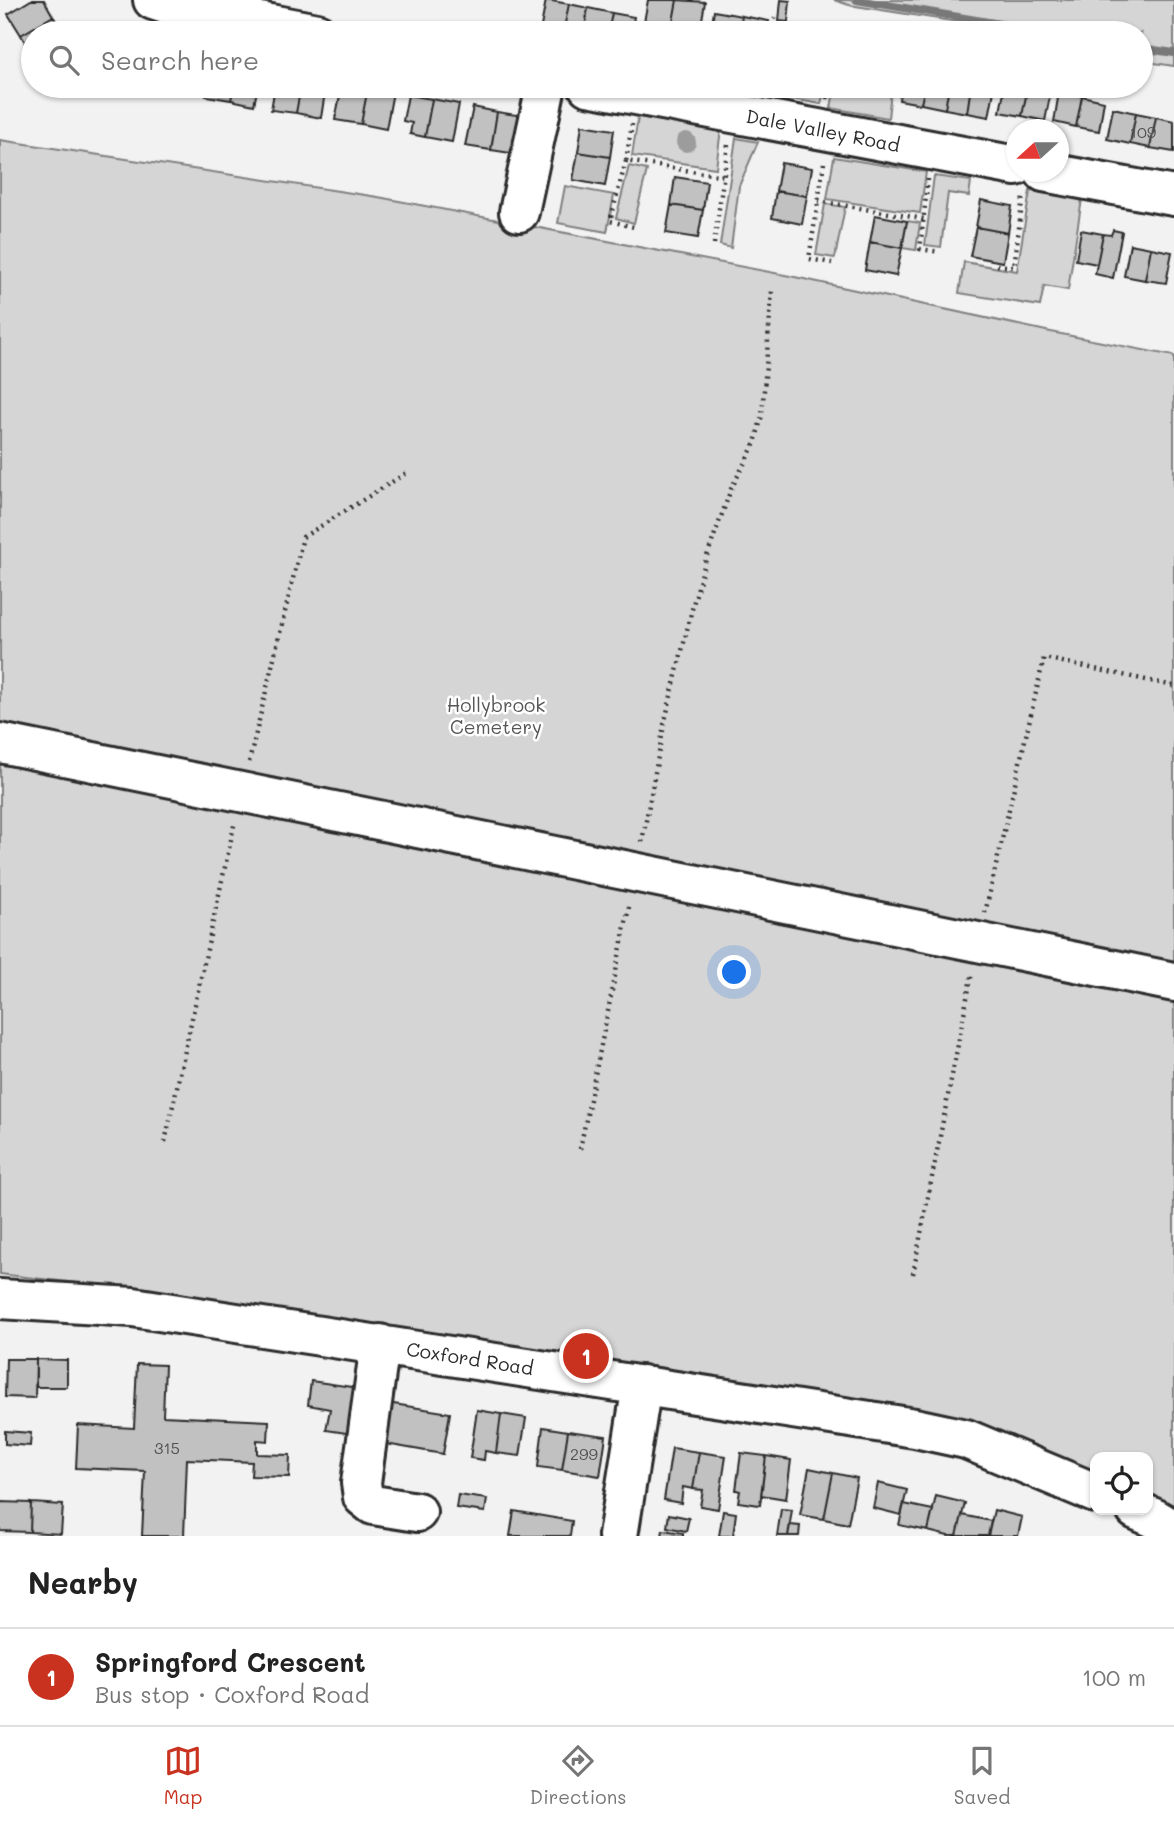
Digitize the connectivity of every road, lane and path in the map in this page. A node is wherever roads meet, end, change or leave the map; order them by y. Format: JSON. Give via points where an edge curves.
{"nodes":[{"id":1,"x":153,"y":0,"type":"edge"},
{"id":2,"x":775,"y":18,"type":"dead end"},
{"id":3,"x":255,"y":21,"type":"edge"},
{"id":4,"x":774,"y":21,"type":"edge"},
{"id":5,"x":543,"y":98,"type":"edge"},
{"id":6,"x":636,"y":98,"type":"edge"},
{"id":7,"x":653,"y":98,"type":"edge"},
{"id":8,"x":732,"y":113,"type":"junction"},
{"id":9,"x":829,"y":131,"type":"junction"},
{"id":10,"x":931,"y":150,"type":"junction"},
{"id":11,"x":626,"y":161,"type":"junction"},
{"id":12,"x":1006,"y":169,"type":"edge"},
{"id":13,"x":723,"y":176,"type":"junction"},
{"id":14,"x":1069,"y":180,"type":"edge"},
{"id":15,"x":1027,"y":182,"type":"edge"},
{"id":16,"x":1174,"y":196,"type":"edge"},
{"id":17,"x":818,"y":201,"type":"junction"},
{"id":18,"x":519,"y":212,"type":"dead end"},
{"id":19,"x":924,"y":219,"type":"junction"},
{"id":20,"x":634,"y":227,"type":"dead end"},
{"id":21,"x":714,"y":244,"type":"dead end"},
{"id":22,"x":940,"y":252,"type":"dead end"},
{"id":23,"x":832,"y":263,"type":"dead end"},
{"id":24,"x":997,"y":265,"type":"dead end"},
{"id":25,"x":772,"y":291,"type":"dead end"},
{"id":26,"x":408,"y":472,"type":"dead end"},
{"id":27,"x":1174,"y":686,"type":"edge"},
{"id":28,"x":0,"y":743,"type":"edge"},
{"id":29,"x":242,"y":792,"type":"junction"},
{"id":30,"x":636,"y":872,"type":"junction"},
{"id":31,"x":978,"y":942,"type":"junction"},
{"id":32,"x":1174,"y":982,"type":"edge"},
{"id":33,"x":165,"y":1142,"type":"dead end"},
{"id":34,"x":580,"y":1149,"type":"dead end"},
{"id":35,"x":913,"y":1274,"type":"dead end"},
{"id":36,"x":0,"y":1299,"type":"edge"},
{"id":37,"x":380,"y":1344,"type":"junction"},
{"id":38,"x":642,"y":1385,"type":"junction"},
{"id":39,"x":1090,"y":1491,"type":"edge"},
{"id":40,"x":417,"y":1512,"type":"dead end"},
{"id":41,"x":1149,"y":1515,"type":"edge"},
{"id":42,"x":1174,"y":1530,"type":"edge"},
{"id":43,"x":618,"y":1536,"type":"edge"}],
"edges":[{"from":1,"to":3,"type":"street"},
{"from":2,"to":4,"type":"path"},
{"from":5,"to":18,"type":"street"},
{"from":6,"to":11,"type":"path"},
{"from":7,"to":8,"type":"street","name":"Dale Valley Road"},
{"from":8,"to":9,"type":"street","name":"Dale Valley Road"},
{"from":8,"to":13,"type":"path"},
{"from":9,"to":10,"type":"street","name":"Dale Valley Road"},
{"from":9,"to":17,"type":"path"},
{"from":10,"to":12,"type":"street","name":"Dale Valley Road"},
{"from":10,"to":19,"type":"path"},
{"from":11,"to":13,"type":"path"},
{"from":11,"to":20,"type":"path","via":[[611,221]]},
{"from":13,"to":21,"type":"path"},
{"from":14,"to":16,"type":"street","name":"Dale Valley Road"},
{"from":15,"to":24,"type":"path","via":[[1014,267]]},
{"from":17,"to":19,"type":"path"},
{"from":17,"to":23,"type":"path","via":[[809,259]]},
{"from":19,"to":22,"type":"path","via":[[920,249]]},
{"from":25,"to":30,"type":"path","via":[[762,415],[755,443],[731,489],[694,601]]},
{"from":26,"to":29,"type":"path","via":[[303,537]]},
{"from":27,"to":31,"type":"path","via":[[1044,659]]},
{"from":28,"to":29,"type":"street"},
{"from":29,"to":30,"type":"street"},
{"from":29,"to":33,"type":"path"},
{"from":30,"to":31,"type":"street"},
{"from":30,"to":34,"type":"path"},
{"from":31,"to":32,"type":"street"},
{"from":31,"to":35,"type":"path"},
{"from":36,"to":37,"type":"street","name":"Coxford Road","via":[[133,1307]]},
{"from":37,"to":38,"type":"street","name":"Coxford Road"},
{"from":37,"to":40,"type":"street","via":[[361,1483],[363,1497],[373,1506]]},
{"from":38,"to":39,"type":"street","name":"Coxford Road","via":[[966,1439]]},
{"from":38,"to":43,"type":"street"},
{"from":41,"to":42,"type":"street"}]}
